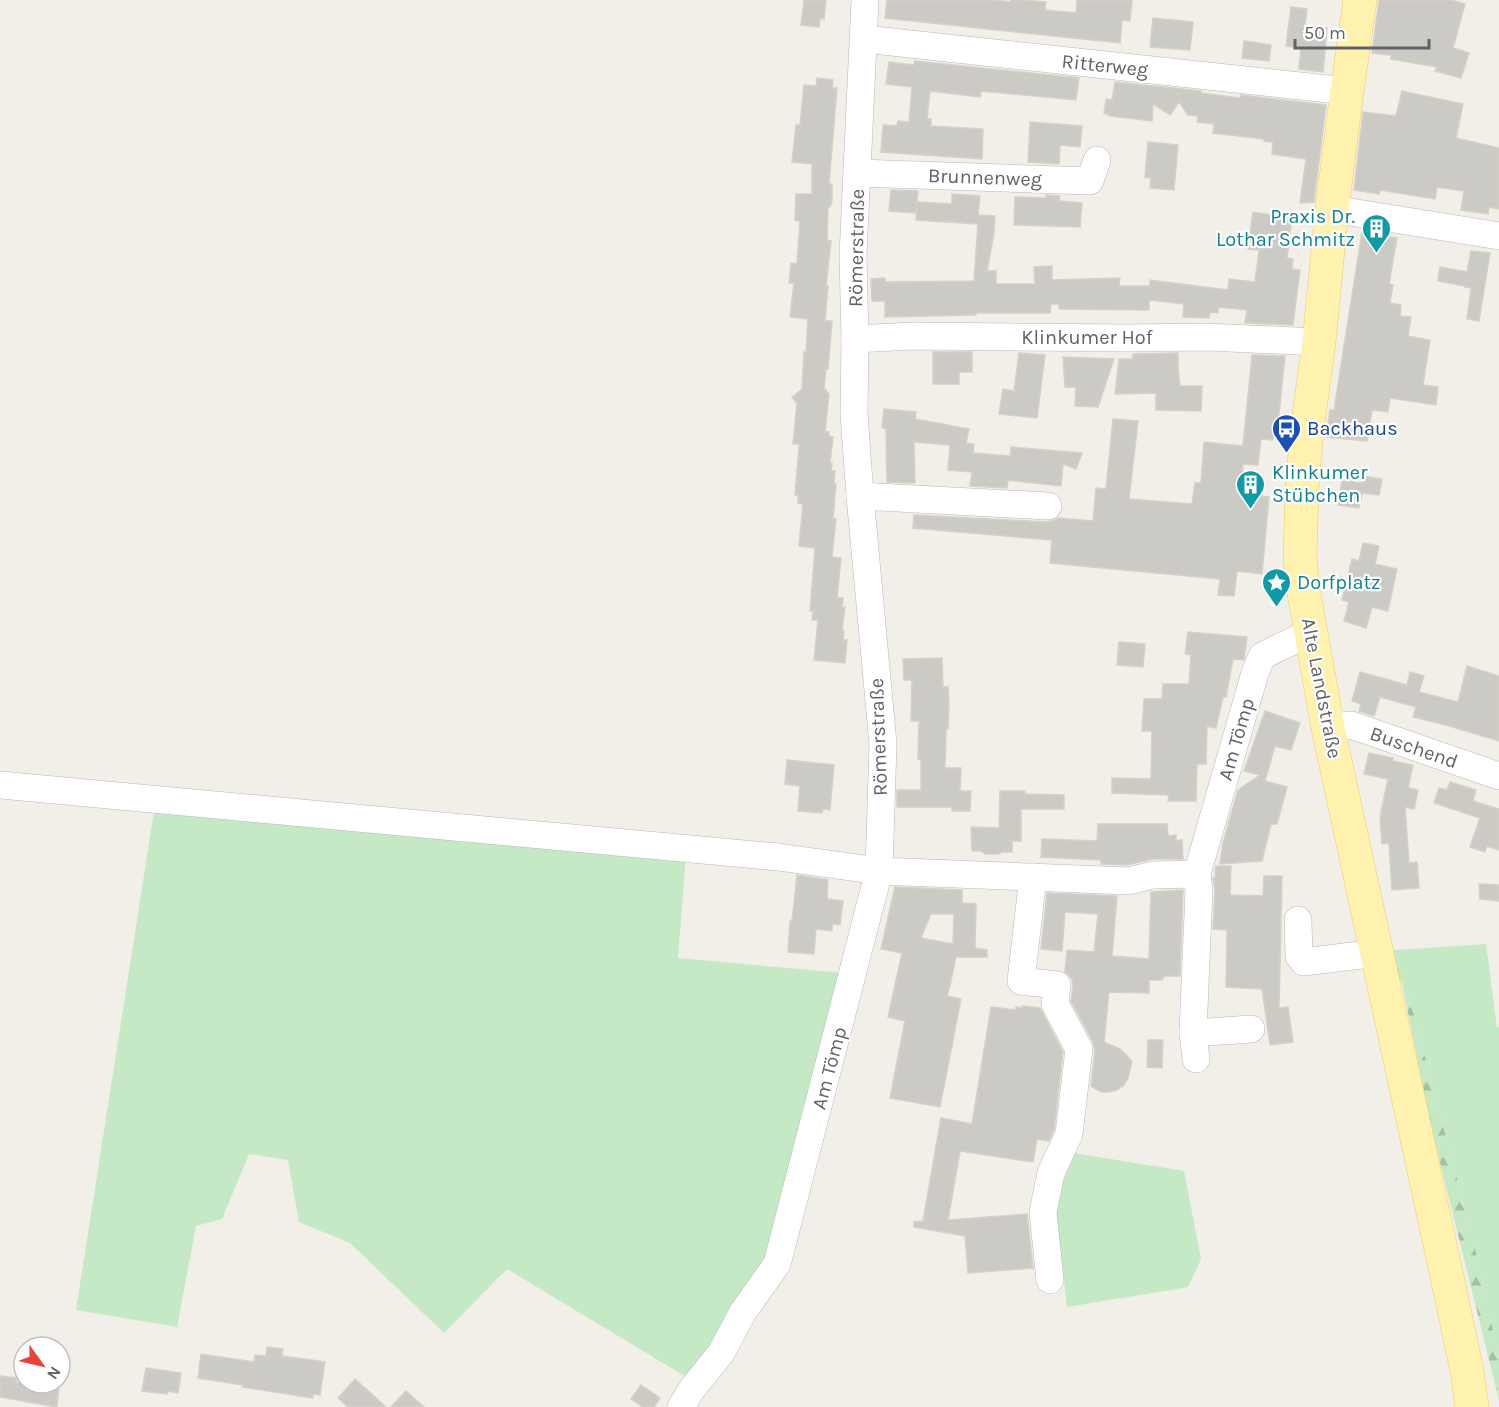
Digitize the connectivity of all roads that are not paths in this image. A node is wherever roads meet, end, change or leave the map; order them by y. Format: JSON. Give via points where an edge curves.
{"nodes":[{"id":1,"x":865,"y":0,"type":"edge"},
{"id":2,"x":1360,"y":0,"type":"edge"},
{"id":3,"x":864,"y":39,"type":"junction"},
{"id":4,"x":1347,"y":91,"type":"junction"},
{"id":5,"x":1097,"y":160,"type":"dead end"},
{"id":6,"x":858,"y":173,"type":"junction"},
{"id":7,"x":1332,"y":208,"type":"junction"},
{"id":8,"x":1499,"y":236,"type":"edge"},
{"id":9,"x":855,"y":339,"type":"junction"},
{"id":10,"x":1319,"y":342,"type":"junction"},
{"id":11,"x":860,"y":496,"type":"junction"},
{"id":12,"x":1048,"y":506,"type":"dead end"},
{"id":13,"x":1311,"y":632,"type":"junction"},
{"id":14,"x":1328,"y":728,"type":"junction"},
{"id":15,"x":1499,"y":776,"type":"edge"},
{"id":16,"x":5,"y":786,"type":"edge"},
{"id":17,"x":879,"y":871,"type":"junction"},
{"id":18,"x":1197,"y":874,"type":"junction"},
{"id":19,"x":1033,"y":877,"type":"junction"},
{"id":20,"x":1298,"y":920,"type":"dead end"},
{"id":21,"x":1380,"y":966,"type":"junction"},
{"id":22,"x":1251,"y":1029,"type":"dead end"},
{"id":23,"x":1050,"y":1280,"type":"dead end"},
{"id":24,"x":681,"y":1407,"type":"edge"},
{"id":25,"x":1472,"y":1407,"type":"edge"}],
"edges":[{"from":1,"to":3,"type":"street","name":"Römerstraße"},
{"from":2,"to":4,"type":"main road","name":"Alte Landstraße"},
{"from":3,"to":4,"type":"street","name":"Ritterweg"},
{"from":3,"to":6,"type":"street","name":"Römerstraße"},
{"from":4,"to":7,"type":"main road","name":"Alte Landstraße"},
{"from":5,"to":6,"type":"street","name":"Brunnenweg","via":[[1090,181]]},
{"from":6,"to":9,"type":"street","name":"Römerstraße"},
{"from":7,"to":8,"type":"street"},
{"from":7,"to":10,"type":"main road","name":"Alte Landstraße"},
{"from":9,"to":10,"type":"street","name":"Klinkumer Hof","via":[[1207,337]]},
{"from":9,"to":11,"type":"street","name":"Römerstraße","via":[[854,414]]},
{"from":10,"to":13,"type":"main road","name":"Alte Landstraße","via":[[1300,527],[1303,588]]},
{"from":11,"to":12,"type":"street"},
{"from":11,"to":17,"type":"street","name":"Römerstraße","via":[[883,744]]},
{"from":13,"to":14,"type":"main road","name":"Alte Landstraße"},
{"from":13,"to":18,"type":"street","name":"Am Tömp","via":[[1262,656]]},
{"from":14,"to":15,"type":"street","name":"Buschend","via":[[1351,725]]},
{"from":14,"to":21,"type":"main road","name":"Alte Landstraße"},
{"from":16,"to":17,"type":"street","via":[[778,857]]},
{"from":17,"to":19,"type":"street"},
{"from":17,"to":24,"type":"street","name":"Am Tömp","via":[[777,1264],[742,1312],[721,1353]]},
{"from":18,"to":19,"type":"street","via":[[1153,875],[1129,881]]},
{"from":18,"to":22,"type":"street","name":"Am Tömp","via":[[1194,1046]]},
{"from":19,"to":23,"type":"street","via":[[1021,981],[1057,985],[1055,1004],[1079,1049],[1069,1134],[1051,1173],[1043,1212]]},
{"from":20,"to":21,"type":"street","via":[[1299,956],[1304,962]]},
{"from":21,"to":25,"type":"main road","name":"Alte Landstraße"}]}
